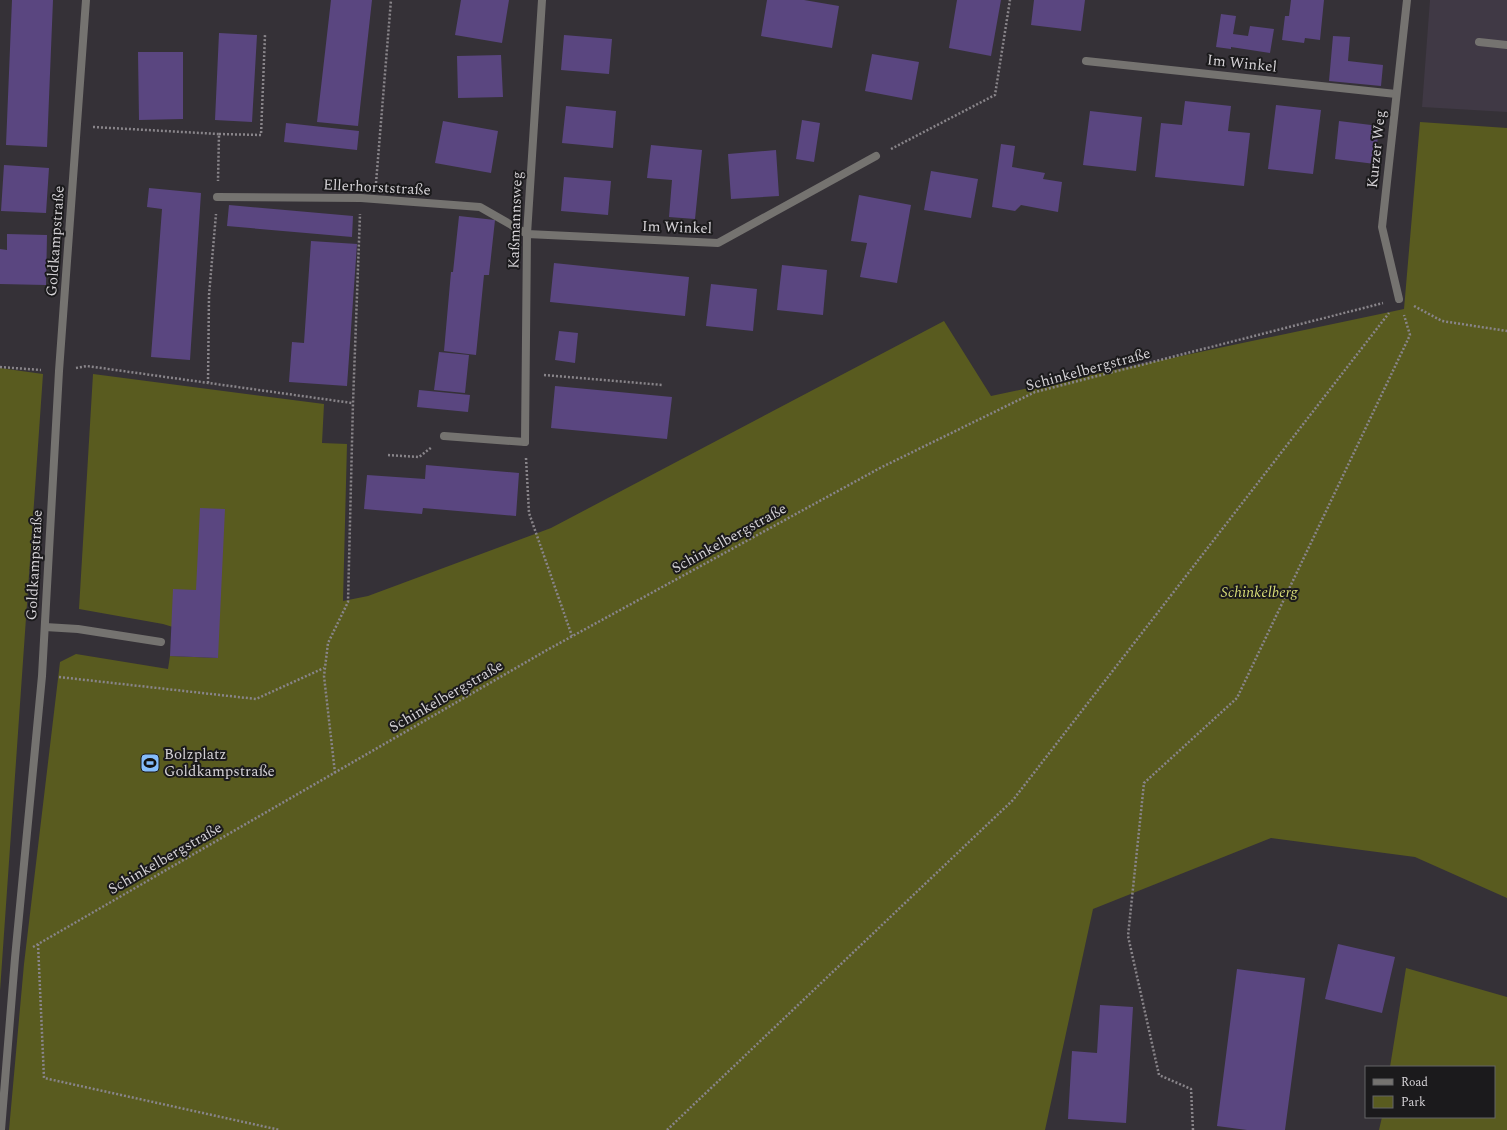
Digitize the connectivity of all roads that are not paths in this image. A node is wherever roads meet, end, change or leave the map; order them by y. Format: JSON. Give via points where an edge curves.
{"nodes":[{"id":1,"x":86,"y":0,"type":"edge"},
{"id":2,"x":542,"y":0,"type":"edge"},
{"id":3,"x":1407,"y":0,"type":"edge"},
{"id":4,"x":1479,"y":42,"type":"dead end"},
{"id":5,"x":1507,"y":45,"type":"edge"},
{"id":6,"x":1086,"y":61,"type":"dead end"},
{"id":7,"x":1396,"y":94,"type":"junction"},
{"id":8,"x":876,"y":156,"type":"road end"},
{"id":9,"x":218,"y":197,"type":"road end"},
{"id":10,"x":527,"y":234,"type":"junction"},
{"id":11,"x":1399,"y":299,"type":"road end"},
{"id":12,"x":444,"y":436,"type":"road end"},
{"id":13,"x":45,"y":627,"type":"junction"},
{"id":14,"x":161,"y":642,"type":"dead end"},
{"id":15,"x":1,"y":1130,"type":"edge"}],
"edges":[{"from":1,"to":13,"type":"street","name":"Goldkampstraße","via":[[59,371]]},
{"from":2,"to":10,"type":"street","name":"Kaßmannsweg"},
{"from":3,"to":7,"type":"street","name":"Kurzer Weg"},
{"from":4,"to":5,"type":"street"},
{"from":6,"to":7,"type":"street","name":"Im Winkel"},
{"from":7,"to":11,"type":"street","name":"Kurzer Weg","via":[[1382,227]]},
{"from":8,"to":10,"type":"street","name":"Im Winkel","via":[[718,243]]},
{"from":9,"to":10,"type":"street","name":"Ellerhorststraße","via":[[361,198],[480,207]]},
{"from":10,"to":12,"type":"street","name":"Kaßmannsweg","via":[[525,442]]},
{"from":13,"to":14,"type":"street","via":[[78,629]]},
{"from":13,"to":15,"type":"street","name":"Goldkampstraße"}]}
